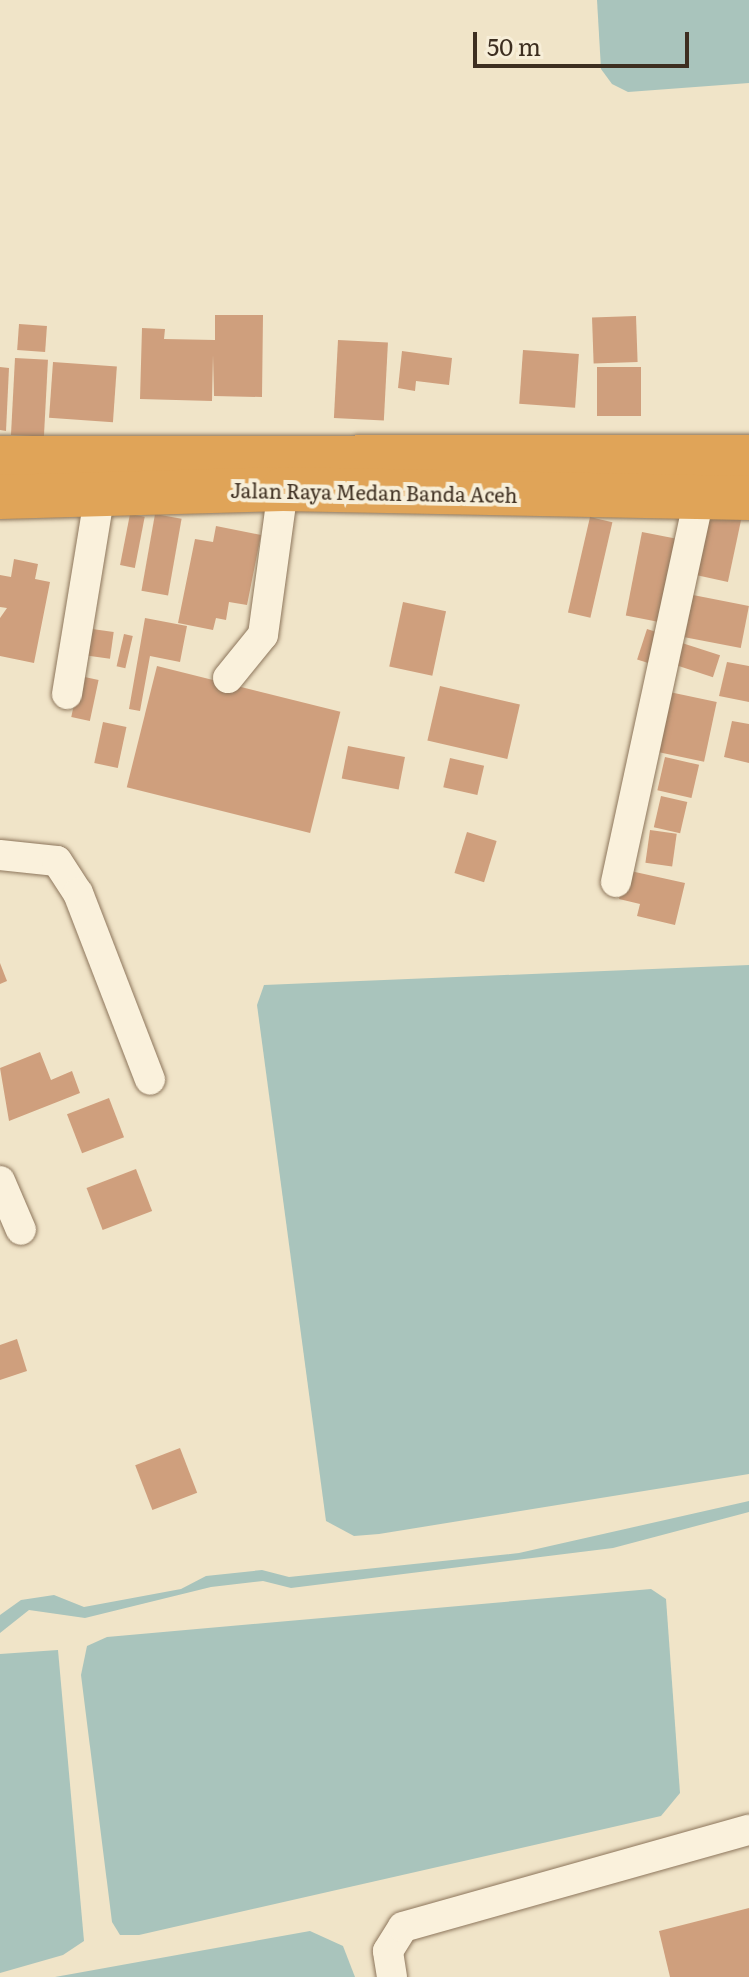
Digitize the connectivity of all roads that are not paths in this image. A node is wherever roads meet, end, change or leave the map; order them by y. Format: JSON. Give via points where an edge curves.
{"nodes":[{"id":1,"x":749,"y":457,"type":"edge"},
{"id":2,"x":8,"y":477,"type":"edge"},
{"id":3,"x":283,"y":489,"type":"junction"},
{"id":4,"x":100,"y":492,"type":"junction"},
{"id":5,"x":749,"y":498,"type":"edge"},
{"id":6,"x":699,"y":499,"type":"junction"},
{"id":7,"x":228,"y":678,"type":"dead end"},
{"id":8,"x":67,"y":694,"type":"dead end"},
{"id":9,"x":0,"y":855,"type":"edge"},
{"id":10,"x":616,"y":882,"type":"dead end"},
{"id":11,"x":150,"y":1080,"type":"dead end"},
{"id":12,"x":0,"y":1181,"type":"edge"},
{"id":13,"x":21,"y":1230,"type":"dead end"},
{"id":14,"x":749,"y":1830,"type":"edge"},
{"id":15,"x":392,"y":1977,"type":"edge"}],
"edges":[{"from":1,"to":2,"type":"highway","name":"Jalan Raya Medan Banda Aceh"},
{"from":2,"to":4,"type":"highway","name":"Jalan Raya Medan Banda Aceh"},
{"from":3,"to":4,"type":"highway","name":"Jalan Raya Medan Banda Aceh"},
{"from":3,"to":6,"type":"highway","name":"Jalan Raya Medan Banda Aceh"},
{"from":3,"to":7,"type":"street","via":[[263,635]]},
{"from":4,"to":8,"type":"street"},
{"from":5,"to":6,"type":"highway","name":"Jalan Raya Medan Banda Aceh"},
{"from":6,"to":10,"type":"street"},
{"from":9,"to":11,"type":"street","via":[[57,861],[78,893]]},
{"from":12,"to":13,"type":"street"},
{"from":14,"to":15,"type":"street","via":[[403,1927],[388,1951]]}]}
